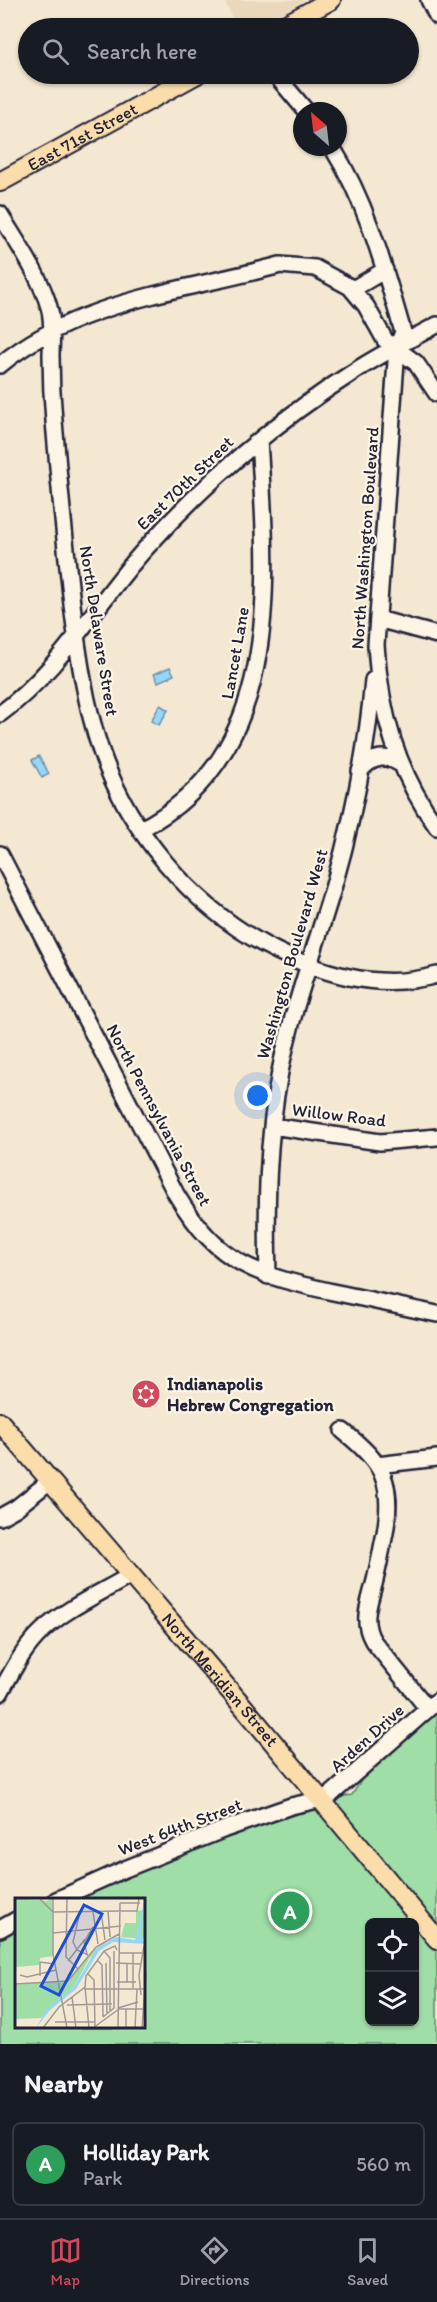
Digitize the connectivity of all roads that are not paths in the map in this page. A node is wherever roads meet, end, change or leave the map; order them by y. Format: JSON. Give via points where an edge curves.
{"nodes":[{"id":1,"x":330,"y":0,"type":"edge"},
{"id":2,"x":429,"y":0,"type":"edge"},
{"id":3,"x":437,"y":16,"type":"edge"},
{"id":4,"x":297,"y":18,"type":"edge"},
{"id":5,"x":179,"y":84,"type":"edge"},
{"id":6,"x":283,"y":84,"type":"edge"},
{"id":7,"x":298,"y":102,"type":"edge"},
{"id":8,"x":337,"y":156,"type":"edge"},
{"id":9,"x":0,"y":183,"type":"edge"},
{"id":10,"x":0,"y":214,"type":"edge"},
{"id":11,"x":385,"y":270,"type":"junction"},
{"id":12,"x":353,"y":289,"type":"junction"},
{"id":13,"x":437,"y":325,"type":"edge"},
{"id":14,"x":52,"y":331,"type":"junction"},
{"id":15,"x":397,"y":347,"type":"junction"},
{"id":16,"x":0,"y":365,"type":"edge"},
{"id":17,"x":437,"y":394,"type":"edge"},
{"id":18,"x":259,"y":441,"type":"junction"},
{"id":19,"x":378,"y":619,"type":"junction"},
{"id":20,"x":437,"y":635,"type":"edge"},
{"id":21,"x":76,"y":636,"type":"junction"},
{"id":22,"x":376,"y":645,"type":"junction"},
{"id":23,"x":0,"y":714,"type":"edge"},
{"id":24,"x":402,"y":765,"type":"junction"},
{"id":25,"x":360,"y":771,"type":"junction"},
{"id":26,"x":437,"y":827,"type":"edge"},
{"id":27,"x":141,"y":829,"type":"junction"},
{"id":28,"x":0,"y":854,"type":"edge"},
{"id":29,"x":307,"y":966,"type":"junction"},
{"id":30,"x":437,"y":975,"type":"edge"},
{"id":31,"x":272,"y":1126,"type":"junction"},
{"id":32,"x":437,"y":1137,"type":"edge"},
{"id":33,"x":268,"y":1276,"type":"junction"},
{"id":34,"x":437,"y":1314,"type":"edge"},
{"id":35,"x":0,"y":1422,"type":"edge"},
{"id":36,"x":343,"y":1431,"type":"dead end"},
{"id":37,"x":437,"y":1458,"type":"edge"},
{"id":38,"x":377,"y":1465,"type":"junction"},
{"id":39,"x":50,"y":1481,"type":"junction"},
{"id":40,"x":0,"y":1517,"type":"edge"},
{"id":41,"x":131,"y":1575,"type":"junction"},
{"id":42,"x":0,"y":1693,"type":"edge"},
{"id":43,"x":433,"y":1705,"type":"edge"},
{"id":44,"x":321,"y":1800,"type":"junction"},
{"id":45,"x":61,"y":1898,"type":"edge"},
{"id":46,"x":15,"y":1921,"type":"edge"},
{"id":47,"x":0,"y":1929,"type":"edge"},
{"id":48,"x":437,"y":1939,"type":"edge"}],
"edges":[{"from":1,"to":4,"type":"main road"},
{"from":2,"to":3,"type":"street"},
{"from":5,"to":9,"type":"main road","name":"East 71st Street"},
{"from":6,"to":7,"type":"street"},
{"from":8,"to":11,"type":"street","name":"North Washington Boulevard","via":[[365,210]]},
{"from":10,"to":14,"type":"street","via":[[46,298]]},
{"from":11,"to":12,"type":"street"},
{"from":11,"to":15,"type":"street","name":"North Washington Boulevard","via":[[403,332]]},
{"from":12,"to":14,"type":"street","via":[[315,268],[280,264],[97,311]]},
{"from":12,"to":15,"type":"street","via":[[384,340]]},
{"from":13,"to":15,"type":"street","name":"East 70th Street"},
{"from":14,"to":16,"type":"street"},
{"from":14,"to":21,"type":"street","name":"North Delaware Street","via":[[53,406]]},
{"from":15,"to":17,"type":"street","via":[[419,366]]},
{"from":15,"to":18,"type":"street","name":"East 70th Street","via":[[342,379]]},
{"from":15,"to":19,"type":"street","name":"North Washington Boulevard"},
{"from":18,"to":21,"type":"street","name":"East 70th Street","via":[[158,535]]},
{"from":18,"to":27,"type":"street","name":"Lancet Lane","via":[[266,535],[264,589],[256,662],[244,713],[228,749],[201,786],[171,812]]},
{"from":19,"to":20,"type":"street"},
{"from":19,"to":22,"type":"street","name":"North Washington Boulevard"},
{"from":21,"to":23,"type":"street","name":"East 70th Street","via":[[47,674]]},
{"from":21,"to":27,"type":"street","name":"North Delaware Street","via":[[101,750]]},
{"from":22,"to":24,"type":"street","name":"North Washington Boulevard","via":[[383,706]]},
{"from":22,"to":25,"type":"street","name":"Washington Boulevard West"},
{"from":24,"to":25,"type":"street","via":[[380,758],[371,760]]},
{"from":24,"to":26,"type":"street","name":"North Washington Boulevard"},
{"from":25,"to":29,"type":"street","name":"Washington Boulevard West","via":[[334,883]]},
{"from":27,"to":29,"type":"street","name":"North Delaware Street","via":[[175,873],[216,912],[260,942]]},
{"from":28,"to":33,"type":"street","name":"North Pennsylvania Street","via":[[184,1207],[225,1253]]},
{"from":29,"to":30,"type":"street","name":"North Delaware Street","via":[[370,981]]},
{"from":29,"to":31,"type":"street","name":"Washington Boulevard West","via":[[280,1072]]},
{"from":31,"to":32,"type":"street","name":"Willow Road","via":[[380,1142]]},
{"from":31,"to":33,"type":"street","name":"Washington Boulevard West","via":[[266,1208]]},
{"from":33,"to":34,"type":"street","name":"North Pennsylvania Street"},
{"from":35,"to":39,"type":"main road","name":"North Meridian Street"},
{"from":36,"to":38,"type":"street"},
{"from":37,"to":38,"type":"street"},
{"from":38,"to":43,"type":"street","via":[[386,1482],[390,1504],[378,1572],[366,1611],[367,1628],[373,1641]]},
{"from":39,"to":40,"type":"street"},
{"from":39,"to":41,"type":"main road","name":"North Meridian Street"},
{"from":41,"to":42,"type":"street","via":[[39,1633]]},
{"from":41,"to":44,"type":"main road","name":"North Meridian Street"},
{"from":43,"to":44,"type":"street","name":"Arden Drive","via":[[342,1787]]},
{"from":44,"to":45,"type":"street","name":"West 64th Street","via":[[225,1829]]},
{"from":44,"to":48,"type":"main road","name":"North Meridian Street"},
{"from":46,"to":47,"type":"street"}]}
